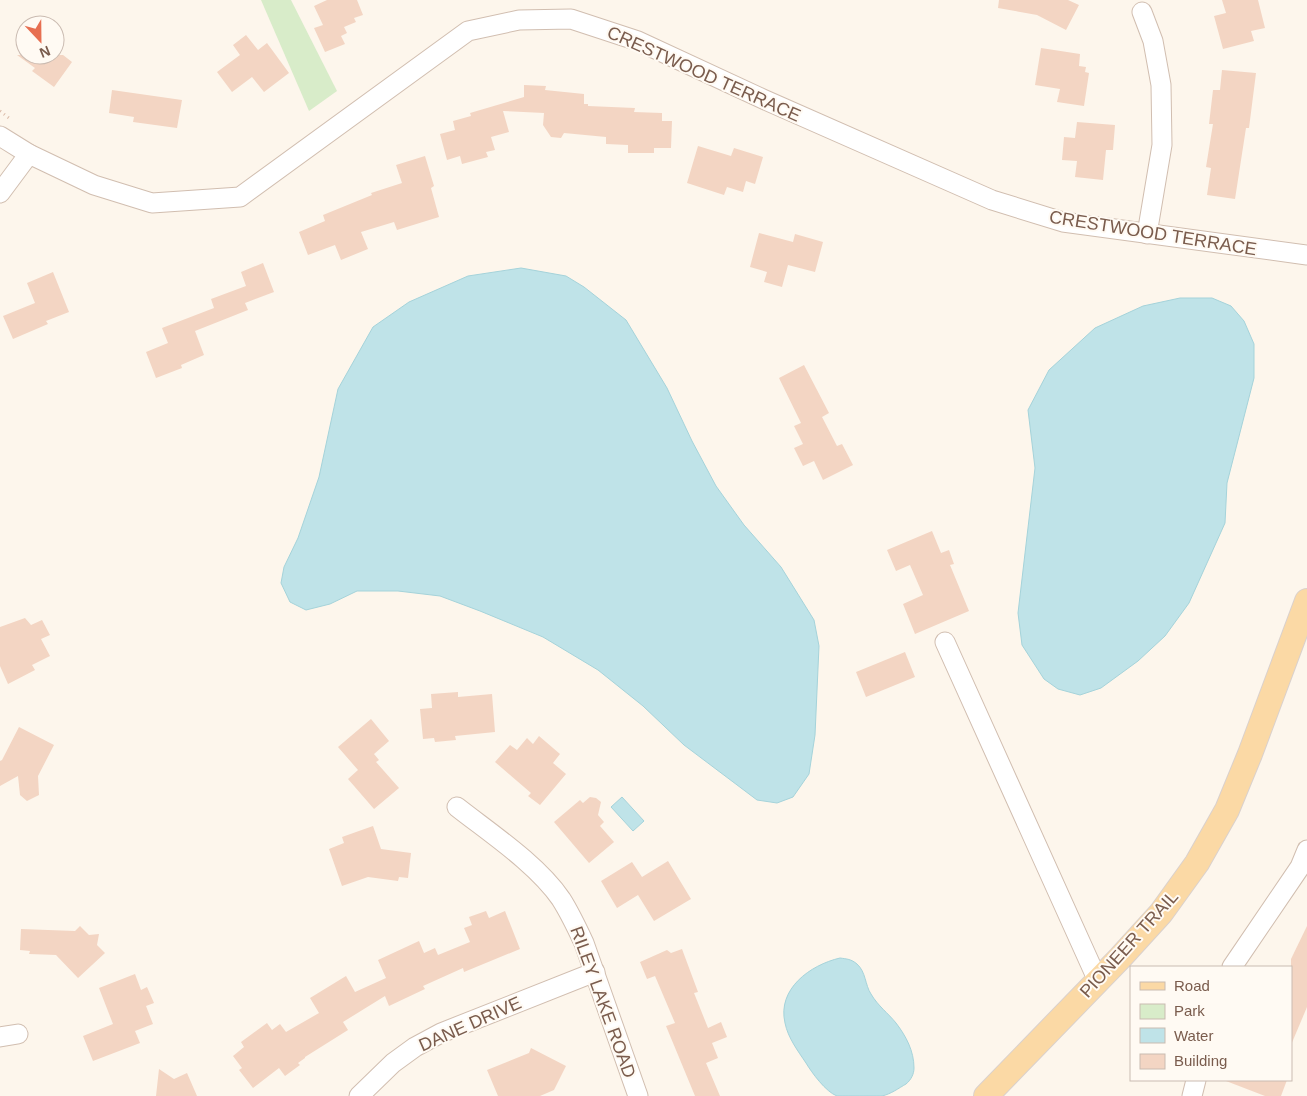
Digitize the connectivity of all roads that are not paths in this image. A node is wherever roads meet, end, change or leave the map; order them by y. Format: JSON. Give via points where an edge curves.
{"nodes":[{"id":1,"x":1142,"y":12,"type":"dead end"},
{"id":2,"x":0,"y":136,"type":"edge"},
{"id":3,"x":29,"y":154,"type":"junction"},
{"id":4,"x":0,"y":193,"type":"edge"},
{"id":5,"x":1147,"y":234,"type":"junction"},
{"id":6,"x":1307,"y":255,"type":"edge"},
{"id":7,"x":1307,"y":601,"type":"edge"},
{"id":8,"x":945,"y":642,"type":"dead end"},
{"id":9,"x":457,"y":806,"type":"dead end"},
{"id":10,"x":1307,"y":850,"type":"edge"},
{"id":11,"x":1233,"y":966,"type":"edge"},
{"id":12,"x":595,"y":972,"type":"junction"},
{"id":13,"x":1098,"y":981,"type":"junction"},
{"id":14,"x":1196,"y":1081,"type":"edge"},
{"id":15,"x":358,"y":1096,"type":"edge"},
{"id":16,"x":638,"y":1096,"type":"edge"},
{"id":17,"x":986,"y":1096,"type":"edge"},
{"id":18,"x":1192,"y":1096,"type":"edge"}],
"edges":[{"from":1,"to":5,"type":"street","via":[[1153,41],[1162,85],[1162,145]]},
{"from":2,"to":3,"type":"street","name":"CRESTWOOD TERRACE"},
{"from":3,"to":4,"type":"street"},
{"from":3,"to":5,"type":"street","name":"CRESTWOOD TERRACE","via":[[94,185],[152,203],[240,197],[468,31],[519,20],[571,19],[638,41],[992,200],[1063,222]]},
{"from":5,"to":6,"type":"street","name":"CRESTWOOD TERRACE"},
{"from":7,"to":13,"type":"main road","name":"PIONEER TRAIL","via":[[1250,754],[1226,810],[1197,863],[1162,913]]},
{"from":8,"to":13,"type":"street"},
{"from":9,"to":12,"type":"street","name":"RILEY LAKE ROAD","via":[[549,884],[573,919]]},
{"from":10,"to":11,"type":"street","via":[[1300,867]]},
{"from":12,"to":15,"type":"street","name":"DANE DRIVE","via":[[441,1033],[393,1063]]},
{"from":12,"to":16,"type":"street","name":"RILEY LAKE ROAD"},
{"from":13,"to":17,"type":"main road","name":"PIONEER TRAIL"},
{"from":14,"to":18,"type":"street"}]}
